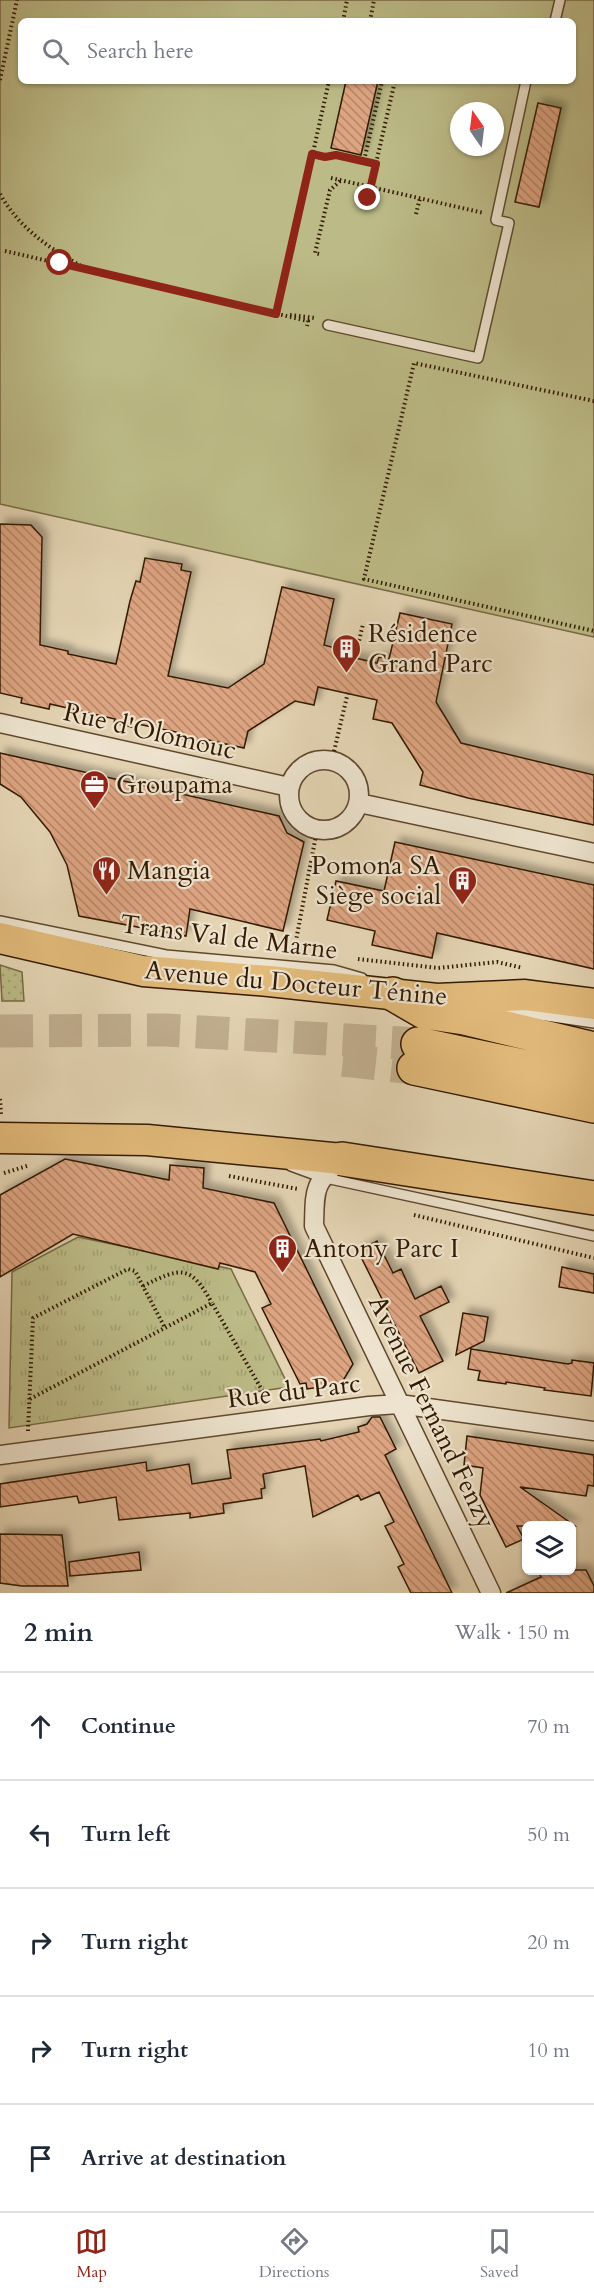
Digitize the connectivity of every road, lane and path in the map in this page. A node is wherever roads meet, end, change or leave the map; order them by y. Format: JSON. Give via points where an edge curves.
{"nodes":[{"id":1,"x":17,"y":0,"type":"edge"},
{"id":2,"x":347,"y":0,"type":"edge"},
{"id":3,"x":374,"y":0,"type":"edge"},
{"id":4,"x":560,"y":0,"type":"edge"},
{"id":5,"x":344,"y":18,"type":"edge"},
{"id":6,"x":371,"y":18,"type":"edge"},
{"id":7,"x":556,"y":18,"type":"edge"},
{"id":8,"x":0,"y":80,"type":"edge"},
{"id":9,"x":328,"y":84,"type":"edge"},
{"id":10,"x":381,"y":84,"type":"edge"},
{"id":11,"x":394,"y":84,"type":"edge"},
{"id":12,"x":525,"y":84,"type":"edge"},
{"id":13,"x":312,"y":154,"type":"junction"},
{"id":14,"x":364,"y":161,"type":"junction"},
{"id":15,"x":376,"y":164,"type":"junction"},
{"id":16,"x":331,"y":178,"type":"dead end"},
{"id":17,"x":340,"y":180,"type":"junction"},
{"id":18,"x":371,"y":187,"type":"junction"},
{"id":19,"x":0,"y":194,"type":"edge"},
{"id":20,"x":368,"y":198,"type":"dead end"},
{"id":21,"x":420,"y":198,"type":"junction"},
{"id":22,"x":416,"y":214,"type":"dead end"},
{"id":23,"x":496,"y":216,"type":"junction"},
{"id":24,"x":4,"y":251,"type":"dead end"},
{"id":25,"x":319,"y":254,"type":"dead end"},
{"id":26,"x":86,"y":269,"type":"junction"},
{"id":27,"x":276,"y":314,"type":"junction"},
{"id":28,"x":328,"y":325,"type":"joint"},
{"id":29,"x":307,"y":326,"type":"dead end"},
{"id":30,"x":594,"y":401,"type":"edge"},
{"id":31,"x":363,"y":624,"type":"dead end"},
{"id":32,"x":594,"y":631,"type":"edge"},
{"id":33,"x":355,"y":658,"type":"dead end"},
{"id":34,"x":348,"y":692,"type":"dead end"},
{"id":35,"x":0,"y":723,"type":"edge"},
{"id":36,"x":332,"y":760,"type":"junction"},
{"id":37,"x":289,"y":787,"type":"junction"},
{"id":38,"x":359,"y":803,"type":"junction"},
{"id":39,"x":317,"y":830,"type":"junction"},
{"id":40,"x":594,"y":854,"type":"edge"},
{"id":41,"x":0,"y":921,"type":"edge"},
{"id":42,"x":0,"y":938,"type":"edge"},
{"id":43,"x":305,"y":953,"type":"dead end"},
{"id":44,"x":349,"y":958,"type":"dead end"},
{"id":45,"x":530,"y":969,"type":"dead end"},
{"id":46,"x":380,"y":986,"type":"junction"},
{"id":47,"x":437,"y":999,"type":"junction"},
{"id":48,"x":594,"y":1004,"type":"edge"},
{"id":49,"x":480,"y":1006,"type":"dead end"},
{"id":50,"x":491,"y":1008,"type":"dead end"},
{"id":51,"x":594,"y":1023,"type":"edge"},
{"id":52,"x":594,"y":1049,"type":"edge"},
{"id":53,"x":594,"y":1081,"type":"edge"},
{"id":54,"x":594,"y":1106,"type":"edge"},
{"id":55,"x":0,"y":1138,"type":"edge"},
{"id":56,"x":331,"y":1168,"type":"junction"},
{"id":57,"x":594,"y":1198,"type":"edge"},
{"id":58,"x":594,"y":1236,"type":"edge"},
{"id":59,"x":143,"y":1287,"type":"junction"},
{"id":60,"x":212,"y":1303,"type":"junction"},
{"id":61,"x":165,"y":1328,"type":"junction"},
{"id":62,"x":266,"y":1397,"type":"dead end"},
{"id":63,"x":30,"y":1399,"type":"junction"},
{"id":64,"x":399,"y":1404,"type":"junction"},
{"id":65,"x":28,"y":1431,"type":"dead end"},
{"id":66,"x":594,"y":1431,"type":"edge"},
{"id":67,"x":0,"y":1455,"type":"edge"},
{"id":68,"x":491,"y":1593,"type":"edge"}],
"edges":[{"from":1,"to":8,"type":"path"},
{"from":2,"to":5,"type":"path"},
{"from":3,"to":6,"type":"path"},
{"from":4,"to":7,"type":"lane"},
{"from":9,"to":13,"type":"path"},
{"from":10,"to":14,"type":"path"},
{"from":11,"to":15,"type":"path"},
{"from":12,"to":23,"type":"lane"},
{"from":13,"to":14,"type":"path"},
{"from":13,"to":27,"type":"path"},
{"from":14,"to":15,"type":"path"},
{"from":15,"to":18,"type":"path"},
{"from":16,"to":17,"type":"path"},
{"from":17,"to":18,"type":"path"},
{"from":17,"to":25,"type":"path","via":[[330,190],[315,253]]},
{"from":18,"to":20,"type":"path"},
{"from":18,"to":21,"type":"path"},
{"from":19,"to":26,"type":"path","via":[[23,227]]},
{"from":21,"to":22,"type":"path"},
{"from":21,"to":23,"type":"path"},
{"from":23,"to":28,"type":"lane","via":[[496,220],[509,223],[478,358]]},
{"from":24,"to":26,"type":"path"},
{"from":26,"to":27,"type":"path"},
{"from":27,"to":28,"type":"path","via":[[320,319]]},
{"from":27,"to":29,"type":"path","via":[[308,321]]},
{"from":30,"to":32,"type":"path","via":[[414,363],[364,579]]},
{"from":31,"to":33,"type":"path"},
{"from":34,"to":36,"type":"path"},
{"from":35,"to":37,"type":"street","name":"Rue d'Olomouc"},
{"from":36,"to":37,"type":"street","via":[[301,768]]},
{"from":36,"to":38,"type":"street","via":[[351,772],[360,792]]},
{"from":37,"to":39,"type":"street","via":[[291,810],[306,826]]},
{"from":38,"to":39,"type":"street","via":[[348,822],[328,831]]},
{"from":38,"to":40,"type":"street"},
{"from":39,"to":43,"type":"path","via":[[294,951]]},
{"from":41,"to":46,"type":"lane","name":"Trans Val de Marne","via":[[166,955],[334,970]]},
{"from":42,"to":46,"type":"main road","name":"Avenue du Docteur Ténine","via":[[144,970]]},
{"from":44,"to":45,"type":"path","via":[[438,968],[497,962]]},
{"from":46,"to":47,"type":"main road","name":"Avenue du Docteur Ténine"},
{"from":46,"to":52,"type":"highway","via":[[424,1012]]},
{"from":47,"to":48,"type":"main road","name":"Avenue du Docteur Ténine","via":[[525,995]]},
{"from":47,"to":49,"type":"lane"},
{"from":50,"to":51,"type":"lane"},
{"from":53,"to":54,"type":"highway","via":[[416,1056]]},
{"from":55,"to":56,"type":"main road","via":[[147,1140],[238,1148]]},
{"from":56,"to":57,"type":"highway"},
{"from":56,"to":58,"type":"lane"},
{"from":56,"to":64,"type":"street","name":"Avenue Fernand Fenzy","via":[[315,1197],[314,1226]]},
{"from":59,"to":60,"type":"path","via":[[165,1275],[188,1274],[201,1284]]},
{"from":59,"to":61,"type":"path"},
{"from":59,"to":63,"type":"path","via":[[135,1271],[128,1269],[33,1318]]},
{"from":60,"to":61,"type":"path"},
{"from":60,"to":62,"type":"path"},
{"from":61,"to":63,"type":"path"},
{"from":63,"to":65,"type":"path"},
{"from":64,"to":66,"type":"street","name":"Rue du Parc"},
{"from":64,"to":67,"type":"street","name":"Rue du Parc"},
{"from":64,"to":68,"type":"street","name":"Avenue Fernand Fenzy"}]}
